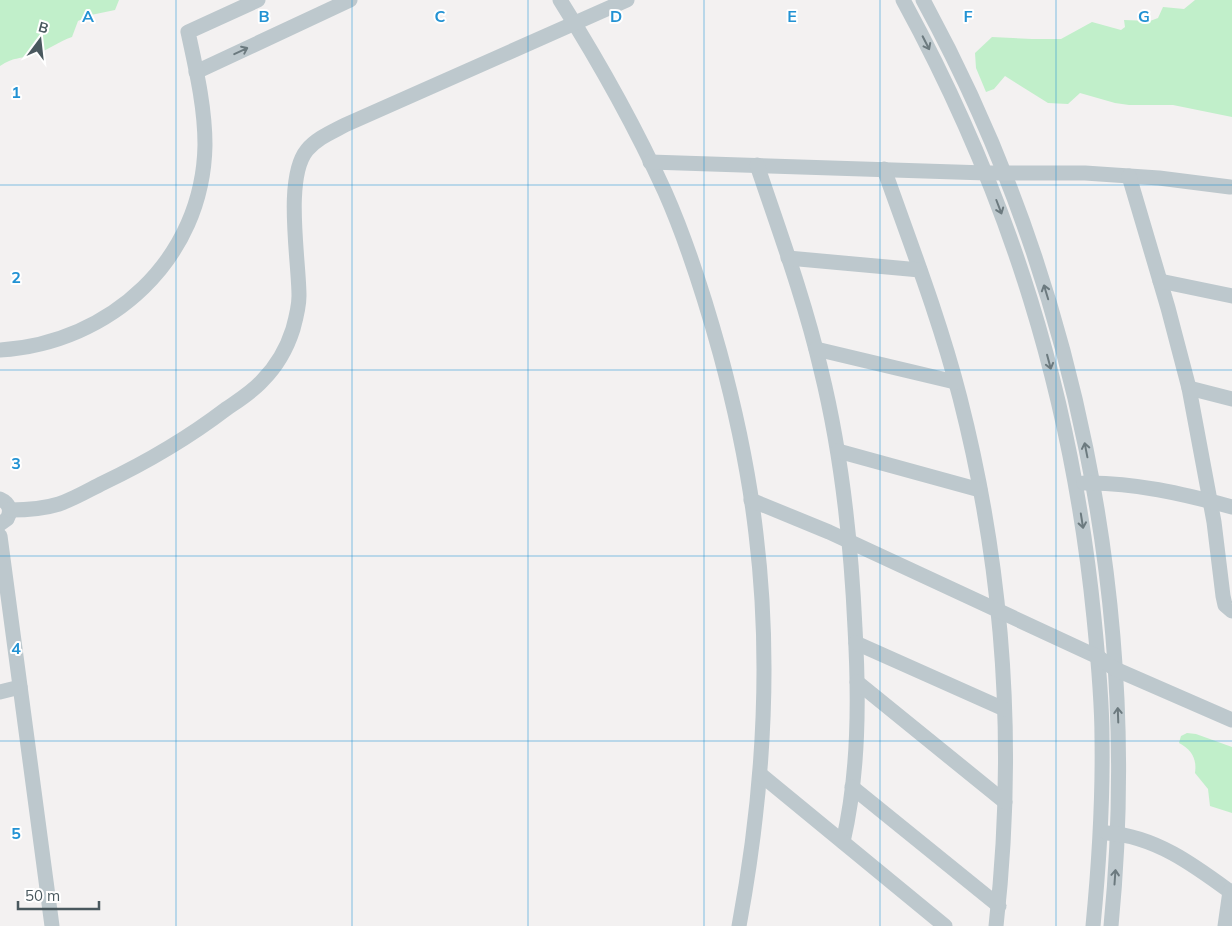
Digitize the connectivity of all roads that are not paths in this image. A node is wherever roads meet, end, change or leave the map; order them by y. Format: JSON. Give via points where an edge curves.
{"nodes":[{"id":1,"x":258,"y":0,"type":"edge"},
{"id":2,"x":350,"y":0,"type":"edge"},
{"id":3,"x":560,"y":0,"type":"edge"},
{"id":4,"x":627,"y":0,"type":"edge"},
{"id":5,"x":903,"y":0,"type":"edge"},
{"id":6,"x":923,"y":0,"type":"edge"},
{"id":7,"x":575,"y":23,"type":"junction"},
{"id":8,"x":196,"y":72,"type":"junction"},
{"id":9,"x":650,"y":162,"type":"junction"},
{"id":10,"x":757,"y":165,"type":"junction"},
{"id":11,"x":884,"y":169,"type":"junction"},
{"id":12,"x":1003,"y":172,"type":"junction"},
{"id":13,"x":986,"y":173,"type":"junction"},
{"id":14,"x":1128,"y":176,"type":"junction"},
{"id":15,"x":1231,"y":187,"type":"edge"},
{"id":16,"x":788,"y":258,"type":"junction"},
{"id":17,"x":920,"y":270,"type":"junction"},
{"id":18,"x":1160,"y":282,"type":"junction"},
{"id":19,"x":1232,"y":296,"type":"edge"},
{"id":20,"x":816,"y":349,"type":"junction"},
{"id":21,"x":0,"y":350,"type":"edge"},
{"id":22,"x":956,"y":382,"type":"junction"},
{"id":23,"x":1189,"y":388,"type":"junction"},
{"id":24,"x":1232,"y":399,"type":"edge"},
{"id":25,"x":838,"y":451,"type":"junction"},
{"id":26,"x":1092,"y":482,"type":"junction"},
{"id":27,"x":1075,"y":483,"type":"junction"},
{"id":28,"x":980,"y":490,"type":"junction"},
{"id":29,"x":752,"y":500,"type":"junction"},
{"id":30,"x":1210,"y":502,"type":"junction"},
{"id":31,"x":5,"y":504,"type":"edge"},
{"id":32,"x":1232,"y":507,"type":"edge"},
{"id":33,"x":0,"y":524,"type":"edge"},
{"id":34,"x":0,"y":536,"type":"edge"},
{"id":35,"x":849,"y":541,"type":"junction"},
{"id":36,"x":998,"y":611,"type":"junction"},
{"id":37,"x":1232,"y":611,"type":"edge"},
{"id":38,"x":856,"y":643,"type":"junction"},
{"id":39,"x":1098,"y":657,"type":"junction"},
{"id":40,"x":1115,"y":669,"type":"junction"},
{"id":41,"x":857,"y":682,"type":"junction"},
{"id":42,"x":20,"y":687,"type":"junction"},
{"id":43,"x":0,"y":692,"type":"edge"},
{"id":44,"x":1004,"y":709,"type":"junction"},
{"id":45,"x":1232,"y":720,"type":"edge"},
{"id":46,"x":760,"y":774,"type":"junction"},
{"id":47,"x":852,"y":787,"type":"junction"},
{"id":48,"x":1005,"y":802,"type":"junction"},
{"id":49,"x":1100,"y":833,"type":"junction"},
{"id":50,"x":1117,"y":834,"type":"junction"},
{"id":51,"x":843,"y":842,"type":"junction"},
{"id":52,"x":1231,"y":892,"type":"edge"},
{"id":53,"x":998,"y":906,"type":"junction"},
{"id":54,"x":52,"y":926,"type":"edge"},
{"id":55,"x":739,"y":926,"type":"edge"},
{"id":56,"x":945,"y":926,"type":"edge"},
{"id":57,"x":996,"y":926,"type":"edge"},
{"id":58,"x":1093,"y":926,"type":"edge"},
{"id":59,"x":1111,"y":926,"type":"edge"},
{"id":60,"x":1225,"y":926,"type":"edge"}],
"edges":[{"from":1,"to":8,"type":"street","via":[[188,32]]},
{"from":8,"to":2,"type":"street","one_way":true},
{"from":3,"to":7,"type":"street"},
{"from":4,"to":7,"type":"street"},
{"from":5,"to":13,"type":"street","one_way":true},
{"from":6,"to":12,"type":"street","via":[[970,95]]},
{"from":7,"to":9,"type":"street"},
{"from":7,"to":31,"type":"street","via":[[345,125],[314,144],[303,156],[297,178],[295,217],[299,297],[296,315],[287,344],[264,380],[200,429],[135,468],[60,504],[45,508]]},
{"from":8,"to":21,"type":"street","via":[[204,124],[202,171],[189,220],[164,265],[130,300],[99,321],[50,342]]},
{"from":9,"to":10,"type":"street"},
{"from":9,"to":29,"type":"street","via":[[680,229],[715,337],[734,408]]},
{"from":10,"to":11,"type":"street"},
{"from":10,"to":16,"type":"street"},
{"from":11,"to":13,"type":"street"},
{"from":11,"to":17,"type":"street"},
{"from":12,"to":13,"type":"street"},
{"from":12,"to":14,"type":"street"},
{"from":26,"to":12,"type":"street","one_way":true,"via":[[1061,344],[1030,242]]},
{"from":13,"to":27,"type":"street","one_way":true,"via":[[1014,245],[1040,328]]},
{"from":14,"to":15,"type":"street"},
{"from":14,"to":18,"type":"street"},
{"from":16,"to":17,"type":"street"},
{"from":16,"to":20,"type":"street"},
{"from":17,"to":22,"type":"street"},
{"from":18,"to":19,"type":"street"},
{"from":18,"to":23,"type":"street"},
{"from":20,"to":22,"type":"street"},
{"from":20,"to":25,"type":"street"},
{"from":22,"to":28,"type":"street"},
{"from":23,"to":24,"type":"street"},
{"from":23,"to":30,"type":"street"},
{"from":25,"to":28,"type":"street"},
{"from":25,"to":35,"type":"street"},
{"from":26,"to":27,"type":"street"},
{"from":26,"to":30,"type":"street","via":[[1137,486]]},
{"from":26,"to":40,"type":"street","via":[[1105,567]]},
{"from":27,"to":39,"type":"street","one_way":true},
{"from":28,"to":36,"type":"street"},
{"from":29,"to":35,"type":"street"},
{"from":29,"to":46,"type":"street","via":[[763,622]]},
{"from":30,"to":32,"type":"street"},
{"from":30,"to":37,"type":"street","via":[[1223,596],[1225,605]]},
{"from":31,"to":33,"type":"street","via":[[7,519]]},
{"from":34,"to":42,"type":"street"},
{"from":35,"to":36,"type":"street"},
{"from":35,"to":38,"type":"street"},
{"from":36,"to":39,"type":"street"},
{"from":36,"to":44,"type":"street"},
{"from":38,"to":41,"type":"street"},
{"from":38,"to":44,"type":"street"},
{"from":39,"to":40,"type":"street"},
{"from":39,"to":49,"type":"street","via":[[1102,736]]},
{"from":40,"to":45,"type":"street"},
{"from":50,"to":40,"type":"street","one_way":true,"via":[[1119,740]]},
{"from":41,"to":47,"type":"street"},
{"from":41,"to":48,"type":"street"},
{"from":42,"to":43,"type":"street"},
{"from":42,"to":54,"type":"street"},
{"from":44,"to":48,"type":"street"},
{"from":46,"to":51,"type":"street"},
{"from":46,"to":55,"type":"street"},
{"from":47,"to":51,"type":"street"},
{"from":47,"to":53,"type":"street"},
{"from":48,"to":53,"type":"street"},
{"from":49,"to":50,"type":"street"},
{"from":49,"to":58,"type":"street"},
{"from":50,"to":52,"type":"street","via":[[1166,849]]},
{"from":59,"to":50,"type":"street","one_way":true},
{"from":51,"to":56,"type":"street"},
{"from":52,"to":60,"type":"street"},
{"from":53,"to":57,"type":"street"}]}
